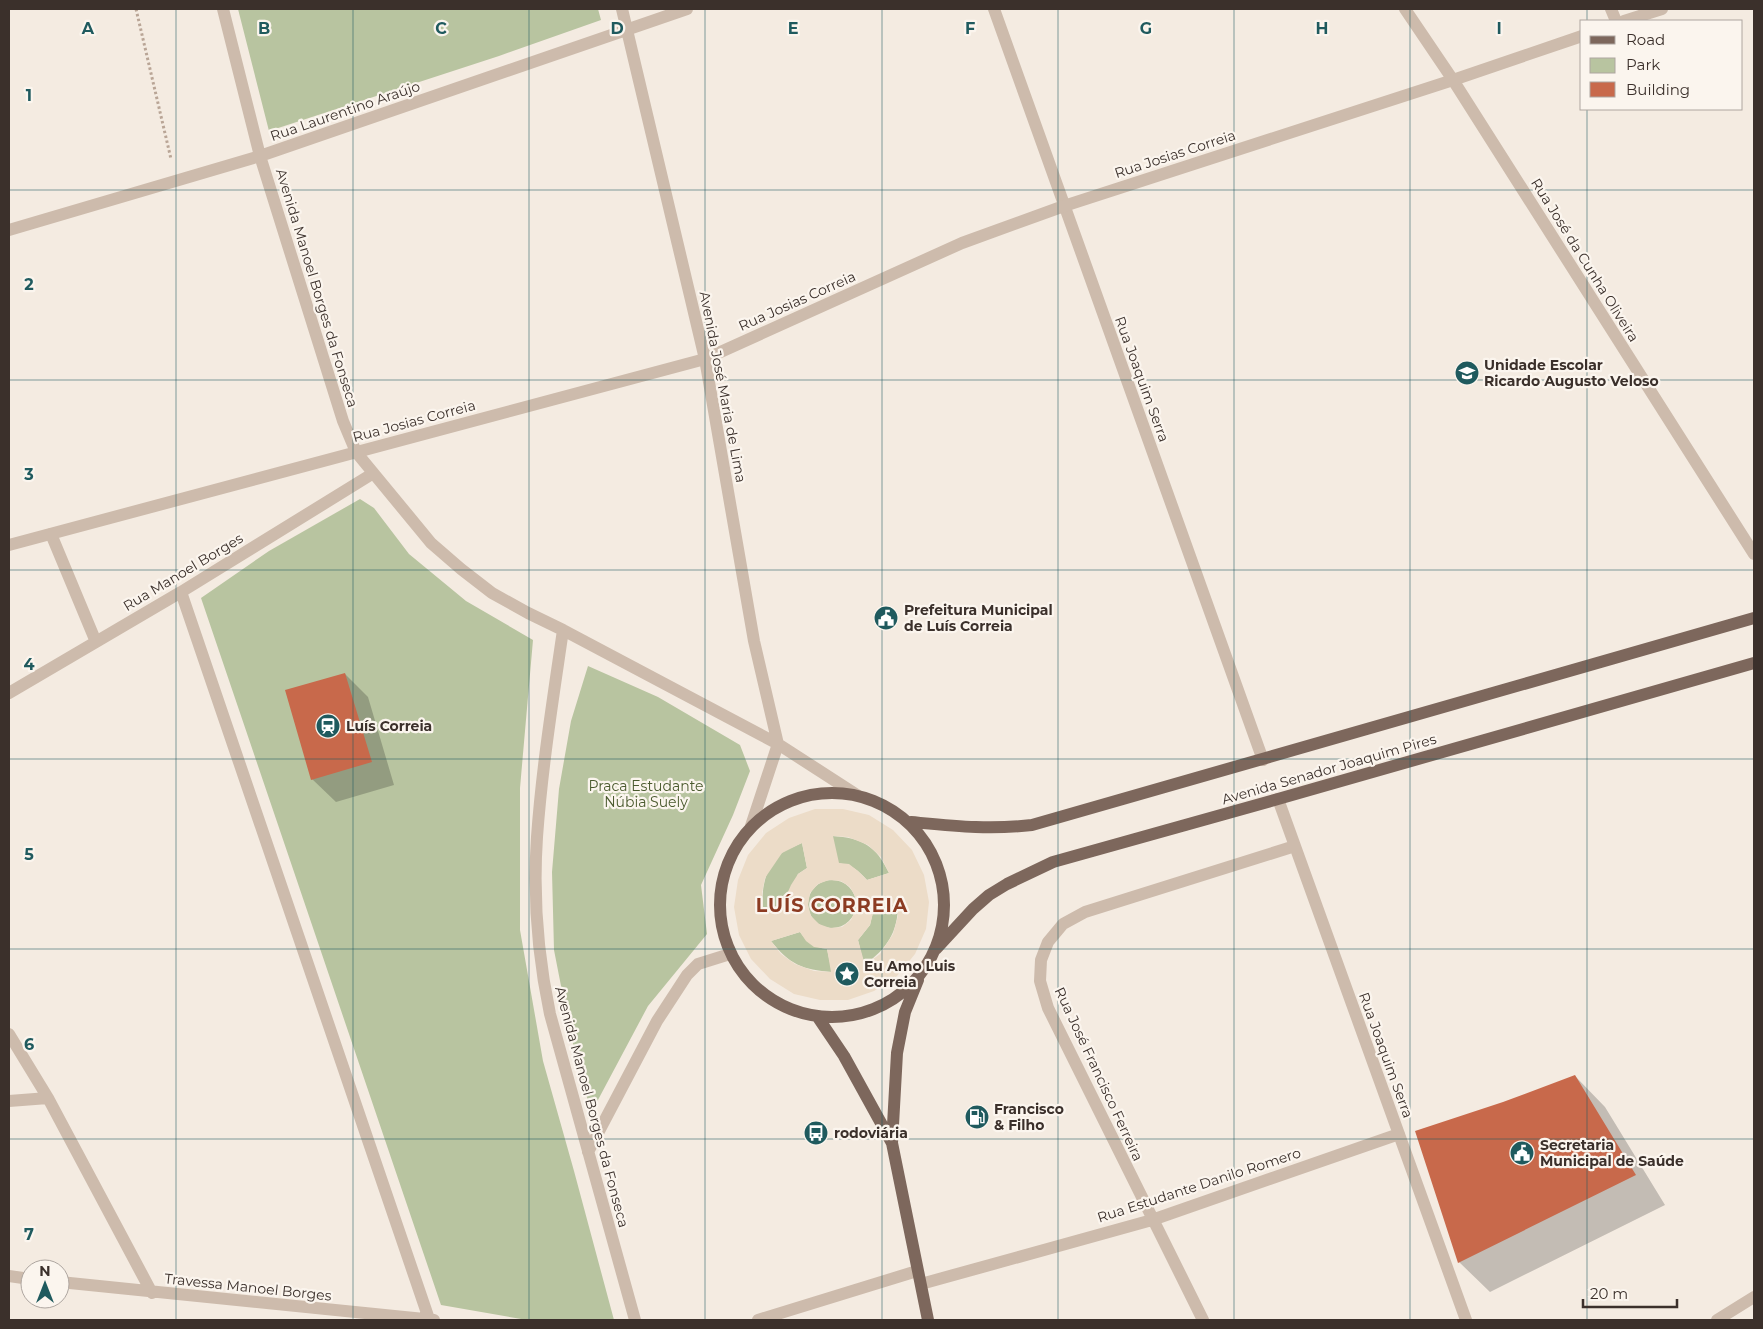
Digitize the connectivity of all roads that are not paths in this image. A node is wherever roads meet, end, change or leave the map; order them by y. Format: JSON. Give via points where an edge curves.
{"nodes":[{"id":1,"x":223,"y":9,"type":"edge"},
{"id":2,"x":622,"y":9,"type":"edge"},
{"id":3,"x":687,"y":9,"type":"edge"},
{"id":4,"x":994,"y":9,"type":"edge"},
{"id":5,"x":1405,"y":9,"type":"edge"},
{"id":6,"x":1662,"y":9,"type":"edge"},
{"id":7,"x":1627,"y":20,"type":"edge"},
{"id":8,"x":627,"y":28,"type":"junction"},
{"id":9,"x":1580,"y":37,"type":"edge"},
{"id":10,"x":1453,"y":80,"type":"junction"},
{"id":11,"x":260,"y":156,"type":"junction"},
{"id":12,"x":1064,"y":206,"type":"junction"},
{"id":13,"x":9,"y":230,"type":"edge"},
{"id":14,"x":705,"y":359,"type":"junction"},
{"id":15,"x":356,"y":452,"type":"junction"},
{"id":16,"x":372,"y":474,"type":"junction"},
{"id":17,"x":51,"y":534,"type":"junction"},
{"id":18,"x":9,"y":546,"type":"edge"},
{"id":19,"x":1754,"y":554,"type":"edge"},
{"id":20,"x":181,"y":592,"type":"junction"},
{"id":21,"x":1754,"y":618,"type":"edge"},
{"id":22,"x":563,"y":630,"type":"junction"},
{"id":23,"x":96,"y":642,"type":"junction"},
{"id":24,"x":1754,"y":663,"type":"edge"},
{"id":25,"x":9,"y":693,"type":"edge"},
{"id":26,"x":778,"y":744,"type":"junction"},
{"id":27,"x":1263,"y":760,"type":"junction"},
{"id":28,"x":857,"y":795,"type":"junction"},
{"id":29,"x":1278,"y":799,"type":"junction"},
{"id":30,"x":911,"y":822,"type":"junction"},
{"id":31,"x":751,"y":826,"type":"junction"},
{"id":32,"x":1295,"y":846,"type":"junction"},
{"id":33,"x":936,"y":949,"type":"junction"},
{"id":34,"x":730,"y":954,"type":"junction"},
{"id":35,"x":918,"y":977,"type":"junction"},
{"id":36,"x":817,"y":1016,"type":"junction"},
{"id":37,"x":9,"y":1034,"type":"edge"},
{"id":38,"x":48,"y":1098,"type":"junction"},
{"id":39,"x":9,"y":1102,"type":"edge"},
{"id":40,"x":1399,"y":1134,"type":"junction"},
{"id":41,"x":892,"y":1143,"type":"junction"},
{"id":42,"x":588,"y":1152,"type":"junction"},
{"id":43,"x":1152,"y":1220,"type":"junction"},
{"id":44,"x":918,"y":1271,"type":"junction"},
{"id":45,"x":70,"y":1283,"type":"edge"},
{"id":46,"x":921,"y":1284,"type":"junction"},
{"id":47,"x":152,"y":1292,"type":"junction"},
{"id":48,"x":1754,"y":1298,"type":"edge"},
{"id":49,"x":432,"y":1320,"type":"edge"},
{"id":50,"x":635,"y":1320,"type":"edge"},
{"id":51,"x":758,"y":1320,"type":"edge"},
{"id":52,"x":928,"y":1320,"type":"edge"},
{"id":53,"x":1204,"y":1320,"type":"edge"},
{"id":54,"x":1466,"y":1320,"type":"edge"},
{"id":55,"x":1717,"y":1320,"type":"edge"}],
"edges":[{"from":1,"to":11,"type":"street","name":"Avenida Manoel Borges da Fonseca"},
{"from":2,"to":8,"type":"street","name":"Avenida José Maria de Lima"},
{"from":3,"to":8,"type":"street","name":"Rua Laurentino Araújo"},
{"from":4,"to":12,"type":"street","name":"Rua Joaquim Serra"},
{"from":5,"to":10,"type":"street","name":"Rua José da Cunha Oliveira"},
{"from":6,"to":7,"type":"street"},
{"from":8,"to":11,"type":"street","name":"Rua Laurentino Araújo"},
{"from":8,"to":14,"type":"street","name":"Avenida José Maria de Lima"},
{"from":9,"to":10,"type":"street","name":"Rua Josias Correia"},
{"from":10,"to":12,"type":"street","name":"Rua Josias Correia"},
{"from":10,"to":19,"type":"street","name":"Rua José da Cunha Oliveira"},
{"from":11,"to":13,"type":"street","name":"Rua Laurentino Araújo"},
{"from":11,"to":15,"type":"street","name":"Avenida Manoel Borges da Fonseca","via":[[343,421]]},
{"from":12,"to":14,"type":"street","name":"Rua Josias Correia","via":[[962,243]]},
{"from":12,"to":27,"type":"street","name":"Rua Joaquim Serra"},
{"from":14,"to":15,"type":"street","name":"Rua Josias Correia"},
{"from":14,"to":26,"type":"street","name":"Avenida José Maria de Lima","via":[[754,641]]},
{"from":15,"to":16,"type":"street","name":"Avenida Manoel Borges da Fonseca"},
{"from":15,"to":17,"type":"street","name":"Rua Josias Correia"},
{"from":16,"to":20,"type":"street","name":"Rua Manoel Borges"},
{"from":16,"to":22,"type":"street","name":"Avenida Manoel Borges da Fonseca","via":[[432,543],[461,569],[492,592]]},
{"from":17,"to":18,"type":"street","name":"Rua Josias Correia"},
{"from":17,"to":23,"type":"street"},
{"from":20,"to":23,"type":"street","name":"Rua Manoel Borges"},
{"from":20,"to":49,"type":"street"},
{"from":21,"to":27,"type":"main road","name":"Avenida Senador Joaquim Pires"},
{"from":22,"to":26,"type":"street","name":"Avenida Manoel Borges da Fonseca"},
{"from":22,"to":42,"type":"street","name":"Avenida Manoel Borges da Fonseca","via":[[547,734],[537,838],[538,936],[550,1014]]},
{"from":23,"to":25,"type":"street","name":"Rua Manoel Borges"},
{"from":24,"to":29,"type":"main road","name":"Avenida Senador Joaquim Pires"},
{"from":26,"to":28,"type":"street","name":"Avenida Manoel Borges da Fonseca"},
{"from":26,"to":31,"type":"street"},
{"from":27,"to":30,"type":"main road","name":"Avenida Senador Joaquim Pires","via":[[1032,825],[973,828]]},
{"from":28,"to":30,"type":"main road","via":[[888,807]]},
{"from":28,"to":31,"type":"main road","via":[[819,793],[782,804]]},
{"from":29,"to":32,"type":"street","name":"Rua Joaquim Serra"},
{"from":29,"to":33,"type":"main road","name":"Avenida Senador Joaquim Pires","via":[[1053,862],[989,895]]},
{"from":30,"to":33,"type":"main road","via":[[934,855],[944,886],[944,918]]},
{"from":31,"to":34,"type":"main road","via":[[730,854],[720,887],[720,921]]},
{"from":32,"to":40,"type":"street","name":"Rua Joaquim Serra"},
{"from":32,"to":43,"type":"street","name":"Rua José Francisco Ferreira","via":[[1085,912],[1063,924],[1048,942],[1041,960],[1040,981],[1048,1008]]},
{"from":33,"to":35,"type":"main road"},
{"from":34,"to":36,"type":"main road","via":[[750,983],[780,1006]]},
{"from":34,"to":42,"type":"street","via":[[698,964],[687,975],[656,1021]]},
{"from":35,"to":36,"type":"main road","via":[[890,1002],[855,1016]]},
{"from":35,"to":41,"type":"main road","via":[[905,1012],[897,1053]]},
{"from":36,"to":41,"type":"main road","via":[[844,1056]]},
{"from":37,"to":38,"type":"street"},
{"from":38,"to":39,"type":"street"},
{"from":38,"to":47,"type":"street"},
{"from":40,"to":43,"type":"street","name":"Rua Estudante Danilo Romero"},
{"from":40,"to":54,"type":"street","name":"Rua Joaquim Serra"},
{"from":41,"to":44,"type":"main road"},
{"from":42,"to":50,"type":"street","name":"Avenida Manoel Borges da Fonseca"},
{"from":43,"to":46,"type":"street","name":"Rua Estudante Danilo Romero"},
{"from":43,"to":53,"type":"street","name":"Rua José Francisco Ferreira"},
{"from":44,"to":46,"type":"main road"},
{"from":44,"to":51,"type":"street"},
{"from":45,"to":47,"type":"street","name":"Travessa Manoel Borges"},
{"from":46,"to":52,"type":"main road"},
{"from":47,"to":49,"type":"street","name":"Travessa Manoel Borges"},
{"from":48,"to":55,"type":"street"}]}
